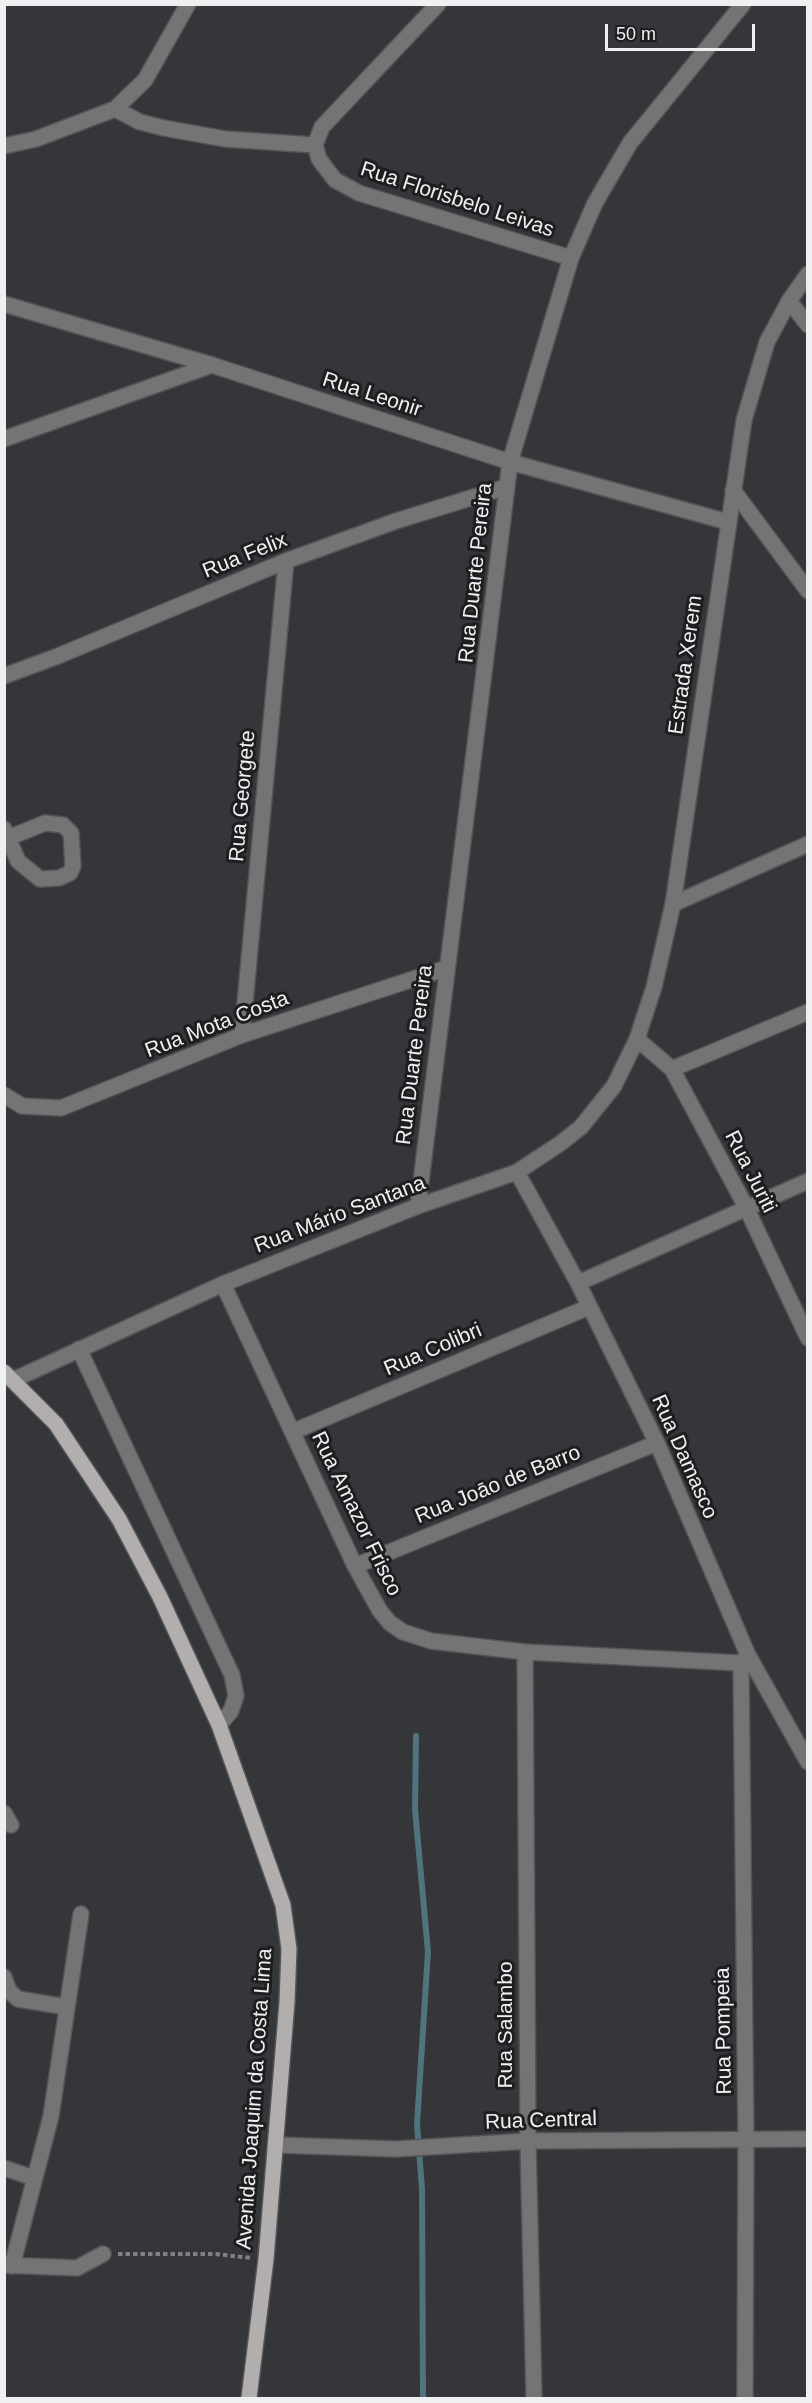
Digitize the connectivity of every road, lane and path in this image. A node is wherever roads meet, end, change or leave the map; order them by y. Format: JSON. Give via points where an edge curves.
{"nodes":[{"id":1,"x":188,"y":4,"type":"edge"},
{"id":2,"x":438,"y":4,"type":"edge"},
{"id":3,"x":734,"y":8,"type":"edge"},
{"id":4,"x":115,"y":109,"type":"junction"},
{"id":5,"x":315,"y":145,"type":"junction"},
{"id":6,"x":4,"y":146,"type":"edge"},
{"id":7,"x":571,"y":258,"type":"junction"},
{"id":8,"x":807,"y":274,"type":"edge"},
{"id":9,"x":789,"y":301,"type":"junction"},
{"id":10,"x":4,"y":304,"type":"edge"},
{"id":11,"x":807,"y":325,"type":"edge"},
{"id":12,"x":212,"y":365,"type":"junction"},
{"id":13,"x":4,"y":439,"type":"edge"},
{"id":14,"x":510,"y":462,"type":"junction"},
{"id":15,"x":506,"y":487,"type":"junction"},
{"id":16,"x":733,"y":490,"type":"junction"},
{"id":17,"x":728,"y":522,"type":"junction"},
{"id":18,"x":286,"y":561,"type":"junction"},
{"id":19,"x":807,"y":591,"type":"edge"},
{"id":20,"x":4,"y":676,"type":"edge"},
{"id":21,"x":6,"y":833,"type":"edge"},
{"id":22,"x":807,"y":844,"type":"edge"},
{"id":23,"x":673,"y":904,"type":"junction"},
{"id":24,"x":447,"y":968,"type":"junction"},
{"id":25,"x":807,"y":1012,"type":"edge"},
{"id":26,"x":242,"y":1035,"type":"junction"},
{"id":27,"x":637,"y":1039,"type":"junction"},
{"id":28,"x":672,"y":1069,"type":"junction"},
{"id":29,"x":4,"y":1095,"type":"edge"},
{"id":30,"x":517,"y":1172,"type":"junction"},
{"id":31,"x":807,"y":1181,"type":"edge"},
{"id":32,"x":418,"y":1206,"type":"junction"},
{"id":33,"x":746,"y":1207,"type":"junction"},
{"id":34,"x":578,"y":1283,"type":"junction"},
{"id":35,"x":223,"y":1284,"type":"junction"},
{"id":36,"x":589,"y":1307,"type":"junction"},
{"id":37,"x":807,"y":1338,"type":"edge"},
{"id":38,"x":79,"y":1349,"type":"junction"},
{"id":39,"x":9,"y":1376,"type":"edge"},
{"id":40,"x":292,"y":1432,"type":"junction"},
{"id":41,"x":657,"y":1443,"type":"junction"},
{"id":42,"x":355,"y":1566,"type":"junction"},
{"id":43,"x":525,"y":1652,"type":"junction"},
{"id":44,"x":745,"y":1659,"type":"junction"},
{"id":45,"x":219,"y":1725,"type":"junction"},
{"id":46,"x":807,"y":1762,"type":"edge"},
{"id":47,"x":81,"y":1914,"type":"dead end"},
{"id":48,"x":4,"y":1977,"type":"edge"},
{"id":49,"x":67,"y":2007,"type":"junction"},
{"id":50,"x":746,"y":2139,"type":"junction"},
{"id":51,"x":807,"y":2139,"type":"edge"},
{"id":52,"x":528,"y":2141,"type":"junction"},
{"id":53,"x":276,"y":2145,"type":"junction"},
{"id":54,"x":4,"y":2168,"type":"edge"},
{"id":55,"x":34,"y":2178,"type":"junction"},
{"id":56,"x":103,"y":2254,"type":"joint"},
{"id":57,"x":266,"y":2259,"type":"junction"},
{"id":58,"x":8,"y":2265,"type":"edge"},
{"id":59,"x":249,"y":2398,"type":"edge"},
{"id":60,"x":534,"y":2398,"type":"edge"},
{"id":61,"x":745,"y":2398,"type":"edge"}],
"edges":[{"from":1,"to":4,"type":"street","via":[[145,80]]},
{"from":2,"to":5,"type":"street","via":[[322,127]]},
{"from":3,"to":7,"type":"street","name":"Rua Duarte Pereira","via":[[630,143],[595,203]]},
{"from":4,"to":5,"type":"street","via":[[140,122],[175,130],[225,139]]},
{"from":4,"to":6,"type":"street","via":[[36,139]]},
{"from":5,"to":7,"type":"street","name":"Rua Florisbelo Leivas","via":[[319,159],[335,180],[359,193]]},
{"from":7,"to":14,"type":"street","name":"Rua Duarte Pereira"},
{"from":8,"to":9,"type":"street","name":"Estrada Xerem"},
{"from":9,"to":11,"type":"street"},
{"from":9,"to":16,"type":"street","name":"Estrada Xerem","via":[[767,342],[754,379]]},
{"from":10,"to":12,"type":"street","name":"Rua Leonir"},
{"from":12,"to":13,"type":"street"},
{"from":12,"to":14,"type":"street","name":"Rua Leonir"},
{"from":14,"to":15,"type":"street","name":"Rua Duarte Pereira"},
{"from":14,"to":17,"type":"street","name":"Rua Leonir"},
{"from":15,"to":18,"type":"street","name":"Rua Felix"},
{"from":15,"to":24,"type":"street","name":"Rua Duarte Pereira","via":[[490,644]]},
{"from":16,"to":17,"type":"street","name":"Estrada Xerem"},
{"from":16,"to":19,"type":"street"},
{"from":17,"to":23,"type":"street","name":"Estrada Xerem"},
{"from":18,"to":20,"type":"street","name":"Rua Felix"},
{"from":18,"to":26,"type":"street","name":"Rua Georgete"},
{"from":21,"to":21,"type":"street","via":[[18,861],[40,879],[70,873],[71,833],[63,825],[45,823]]},
{"from":22,"to":23,"type":"street"},
{"from":23,"to":27,"type":"street","name":"Estrada Xerem","via":[[654,987]]},
{"from":24,"to":26,"type":"street","name":"Rua Mota Costa"},
{"from":24,"to":32,"type":"street","name":"Rua Duarte Pereira"},
{"from":25,"to":28,"type":"street"},
{"from":26,"to":29,"type":"street","name":"Rua Mota Costa","via":[[61,1108],[22,1106]]},
{"from":27,"to":28,"type":"street","name":"Rua Juriti"},
{"from":27,"to":30,"type":"street","name":"Rua Mário Santana","via":[[627,1065],[598,1108],[561,1143]]},
{"from":28,"to":33,"type":"street","name":"Rua Juriti"},
{"from":30,"to":32,"type":"street","name":"Rua Mário Santana"},
{"from":30,"to":34,"type":"street","name":"Rua Damasco"},
{"from":31,"to":33,"type":"street"},
{"from":32,"to":35,"type":"street","name":"Rua Mário Santana"},
{"from":33,"to":34,"type":"street"},
{"from":33,"to":37,"type":"street","name":"Rua Juriti"},
{"from":34,"to":36,"type":"street","name":"Rua Damasco"},
{"from":35,"to":38,"type":"street","name":"Rua Mário Santana"},
{"from":35,"to":40,"type":"street","name":"Rua Amazor Frisco"},
{"from":36,"to":40,"type":"street","name":"Rua Colibri"},
{"from":36,"to":41,"type":"street","name":"Rua Damasco"},
{"from":38,"to":39,"type":"street","name":"Rua Mário Santana"},
{"from":38,"to":45,"type":"street","via":[[232,1675],[236,1696],[231,1711]]},
{"from":39,"to":45,"type":"main road","name":"Avenida Joaquim da Costa Lima","via":[[56,1424],[119,1519]]},
{"from":40,"to":42,"type":"street","name":"Rua Amazor Frisco"},
{"from":41,"to":42,"type":"street","name":"Rua Joāo de Barro"},
{"from":41,"to":44,"type":"street","name":"Rua Damasco"},
{"from":42,"to":43,"type":"street","name":"Rua Amazor Frisco","via":[[380,1611],[403,1632],[431,1641]]},
{"from":43,"to":44,"type":"street","name":"Rua Amazor Frisco"},
{"from":43,"to":52,"type":"street","name":"Rua Salambo"},
{"from":44,"to":46,"type":"street","name":"Rua Damasco"},
{"from":44,"to":50,"type":"street","name":"Rua Pompeia"},
{"from":45,"to":53,"type":"main road","name":"Avenida Joaquim da Costa Lima","via":[[283,1905],[289,1949]]},
{"from":47,"to":49,"type":"street"},
{"from":48,"to":49,"type":"street","via":[[9,1991],[18,1999]]},
{"from":49,"to":55,"type":"street","via":[[51,2116]]},
{"from":50,"to":51,"type":"street","name":"Rua Central"},
{"from":50,"to":52,"type":"street","name":"Rua Central"},
{"from":50,"to":61,"type":"street","name":"Rua Pompeia"},
{"from":52,"to":53,"type":"street","name":"Rua Central","via":[[396,2149]]},
{"from":52,"to":60,"type":"street","name":"Rua Salambo"},
{"from":53,"to":57,"type":"main road","name":"Avenida Joaquim da Costa Lima"},
{"from":54,"to":55,"type":"street"},
{"from":55,"to":58,"type":"street"},
{"from":56,"to":57,"type":"path","via":[[215,2254]]},
{"from":56,"to":58,"type":"street","via":[[77,2268]]},
{"from":57,"to":59,"type":"main road","name":"Avenida Joaquim da Costa Lima"}]}
